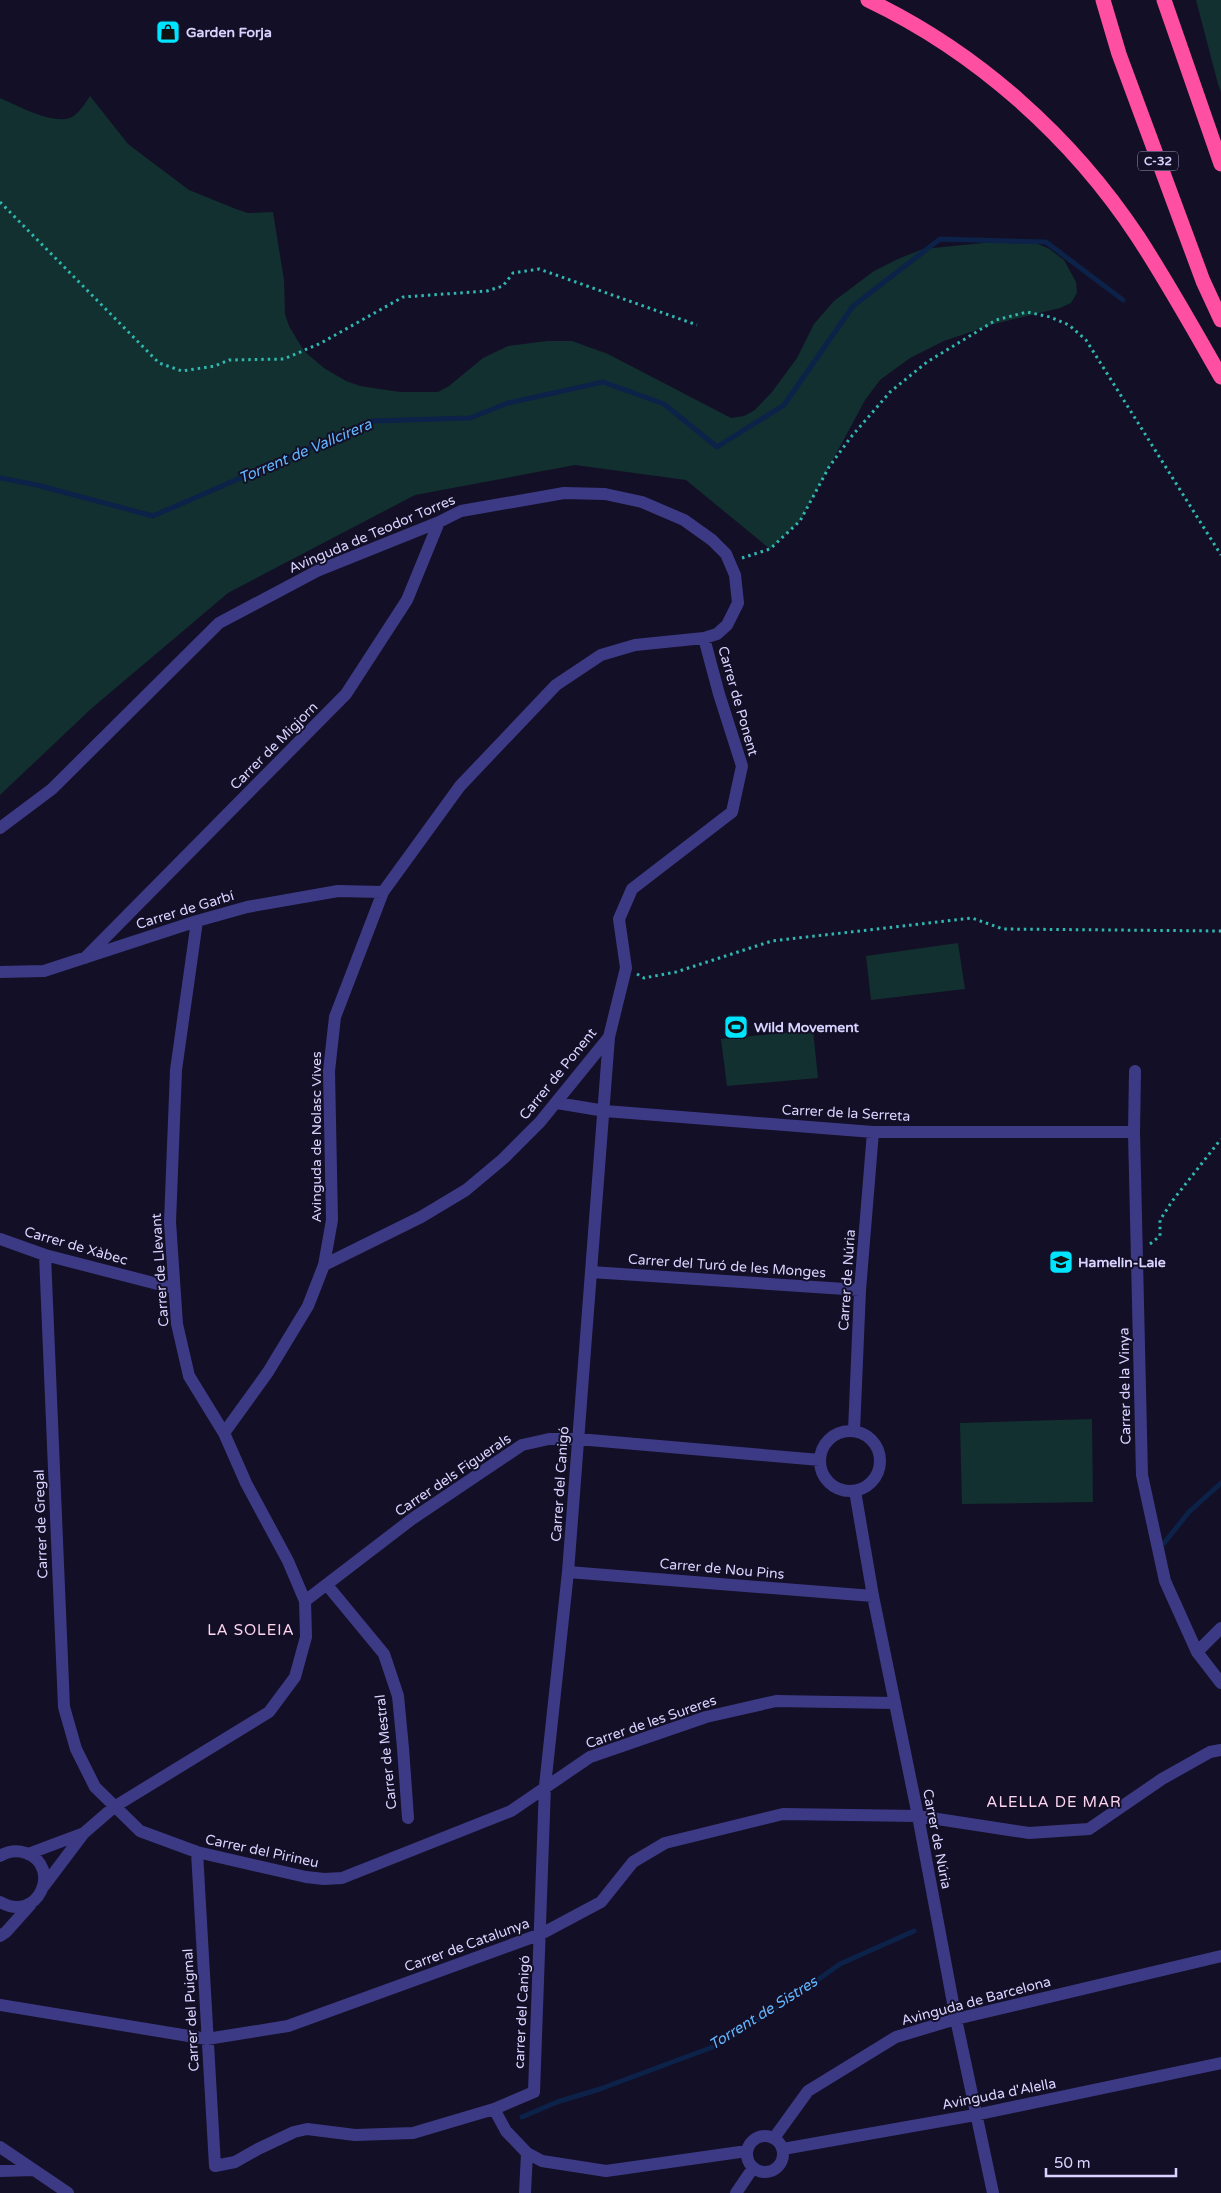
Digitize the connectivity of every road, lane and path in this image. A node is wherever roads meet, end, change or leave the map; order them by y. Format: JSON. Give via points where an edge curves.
{"nodes":[{"id":1,"x":868,"y":0,"type":"edge"},
{"id":2,"x":1103,"y":0,"type":"edge"},
{"id":3,"x":1164,"y":0,"type":"edge"},
{"id":4,"x":1221,"y":164,"type":"edge"},
{"id":5,"x":0,"y":202,"type":"edge"},
{"id":6,"x":1221,"y":320,"type":"edge"},
{"id":7,"x":698,"y":325,"type":"dead end"},
{"id":8,"x":1221,"y":377,"type":"edge"},
{"id":9,"x":439,"y":522,"type":"junction"},
{"id":10,"x":1221,"y":555,"type":"edge"},
{"id":11,"x":729,"y":562,"type":"junction"},
{"id":12,"x":704,"y":638,"type":"junction"},
{"id":13,"x":0,"y":828,"type":"edge"},
{"id":14,"x":383,"y":892,"type":"junction"},
{"id":15,"x":197,"y":921,"type":"junction"},
{"id":16,"x":1221,"y":931,"type":"edge"},
{"id":17,"x":85,"y":958,"type":"junction"},
{"id":18,"x":626,"y":968,"type":"junction"},
{"id":19,"x":0,"y":972,"type":"edge"},
{"id":20,"x":609,"y":1037,"type":"junction"},
{"id":21,"x":1135,"y":1071,"type":"dead end"},
{"id":22,"x":557,"y":1103,"type":"junction"},
{"id":23,"x":605,"y":1111,"type":"junction"},
{"id":24,"x":873,"y":1132,"type":"junction"},
{"id":25,"x":1134,"y":1132,"type":"junction"},
{"id":26,"x":1221,"y":1139,"type":"edge"},
{"id":27,"x":0,"y":1239,"type":"edge"},
{"id":28,"x":45,"y":1255,"type":"junction"},
{"id":29,"x":1136,"y":1255,"type":"junction"},
{"id":30,"x":324,"y":1264,"type":"junction"},
{"id":31,"x":592,"y":1272,"type":"junction"},
{"id":32,"x":173,"y":1288,"type":"junction"},
{"id":33,"x":860,"y":1290,"type":"junction"},
{"id":34,"x":854,"y":1431,"type":"junction"},
{"id":35,"x":224,"y":1433,"type":"junction"},
{"id":36,"x":578,"y":1439,"type":"junction"},
{"id":37,"x":820,"y":1460,"type":"junction"},
{"id":38,"x":855,"y":1491,"type":"junction"},
{"id":39,"x":568,"y":1572,"type":"junction"},
{"id":40,"x":327,"y":1585,"type":"junction"},
{"id":41,"x":873,"y":1596,"type":"junction"},
{"id":42,"x":305,"y":1601,"type":"junction"},
{"id":43,"x":1221,"y":1628,"type":"edge"},
{"id":44,"x":1197,"y":1652,"type":"junction"},
{"id":45,"x":1221,"y":1683,"type":"edge"},
{"id":46,"x":894,"y":1703,"type":"junction"},
{"id":47,"x":1221,"y":1750,"type":"edge"},
{"id":48,"x":545,"y":1786,"type":"junction"},
{"id":49,"x":114,"y":1807,"type":"junction"},
{"id":50,"x":918,"y":1816,"type":"junction"},
{"id":51,"x":408,"y":1818,"type":"dead end"},
{"id":52,"x":84,"y":1833,"type":"junction"},
{"id":53,"x":197,"y":1852,"type":"junction"},
{"id":54,"x":28,"y":1854,"type":"junction"},
{"id":55,"x":0,"y":1856,"type":"edge"},
{"id":56,"x":44,"y":1886,"type":"junction"},
{"id":57,"x":33,"y":1902,"type":"junction"},
{"id":58,"x":0,"y":1903,"type":"edge"},
{"id":59,"x":541,"y":1934,"type":"junction"},
{"id":60,"x":0,"y":1936,"type":"edge"},
{"id":61,"x":1221,"y":1956,"type":"edge"},
{"id":62,"x":0,"y":2005,"type":"edge"},
{"id":63,"x":956,"y":2019,"type":"junction"},
{"id":64,"x":207,"y":2039,"type":"junction"},
{"id":65,"x":1221,"y":2063,"type":"edge"},
{"id":66,"x":494,"y":2108,"type":"junction"},
{"id":67,"x":975,"y":2115,"type":"junction"},
{"id":68,"x":774,"y":2138,"type":"junction"},
{"id":69,"x":0,"y":2146,"type":"edge"},
{"id":70,"x":783,"y":2149,"type":"junction"},
{"id":71,"x":747,"y":2152,"type":"junction"},
{"id":72,"x":527,"y":2153,"type":"junction"},
{"id":73,"x":753,"y":2168,"type":"junction"},
{"id":74,"x":34,"y":2170,"type":"junction"},
{"id":75,"x":0,"y":2171,"type":"edge"},
{"id":76,"x":68,"y":2193,"type":"edge"},
{"id":77,"x":525,"y":2193,"type":"edge"},
{"id":78,"x":736,"y":2193,"type":"edge"},
{"id":79,"x":993,"y":2193,"type":"edge"}],
"edges":[{"from":1,"to":8,"type":"highway","via":[[939,40],[972,64],[1021,102],[1066,147],[1091,174],[1137,236]]},
{"from":2,"to":6,"type":"highway","number":"C-32","via":[[1122,64],[1203,281]]},
{"from":3,"to":4,"type":"highway"},
{"from":5,"to":7,"type":"path","via":[[159,362],[182,370],[215,366],[229,360],[284,359],[321,343],[403,296],[487,291],[503,286],[513,273],[538,269]]},
{"from":9,"to":11,"type":"street","name":"Avinguda de Teodor Torres","via":[[462,511],[564,493],[605,494],[642,502],[684,520],[712,540],[726,554]]},
{"from":9,"to":13,"type":"street","name":"Avinguda de Teodor Torres","via":[[317,571],[219,623],[52,789]]},
{"from":9,"to":17,"type":"street","name":"Carrer de Migjorn","via":[[407,600],[346,694]]},
{"from":10,"to":11,"type":"path","via":[[1086,340],[1069,325],[1027,312],[996,320],[927,362],[890,392],[829,467],[800,521],[770,549]]},
{"from":11,"to":12,"type":"street","name":"Avinguda de Teodor Torres","via":[[738,603],[727,625],[717,634]]},
{"from":12,"to":14,"type":"street","name":"Avinguda de Nolasc Vives","via":[[635,646],[600,655],[556,685],[460,786]]},
{"from":12,"to":18,"type":"street","name":"Carrer de Ponent","via":[[718,694],[742,766],[732,812],[632,889],[619,919]]},
{"from":14,"to":15,"type":"street","name":"Carrer de Garbí","via":[[338,891],[247,907]]},
{"from":14,"to":30,"type":"street","name":"Avinguda de Nolasc Vives","via":[[335,1017],[329,1071],[332,1220]]},
{"from":15,"to":17,"type":"street","name":"Carrer de Garbí"},
{"from":15,"to":32,"type":"street","name":"Carrer de Llevant","via":[[176,1070],[170,1222]]},
{"from":16,"to":18,"type":"path","via":[[1003,928],[972,918],[772,941],[676,972],[644,978]]},
{"from":17,"to":19,"type":"street","name":"Carrer de Garbí","via":[[44,971]]},
{"from":18,"to":20,"type":"street","name":"Carrer de Ponent"},
{"from":20,"to":22,"type":"street","name":"Carrer de Ponent"},
{"from":20,"to":23,"type":"street","name":"Carrer del Canigó"},
{"from":21,"to":25,"type":"street","name":"Carrer de la Vinya"},
{"from":22,"to":23,"type":"street","name":"Carrer de la Serreta"},
{"from":22,"to":30,"type":"street","name":"Carrer de Ponent","via":[[503,1159],[466,1190],[421,1217]]},
{"from":23,"to":24,"type":"street","name":"Carrer de la Serreta"},
{"from":23,"to":31,"type":"street","name":"Carrer del Canigó"},
{"from":24,"to":25,"type":"street","name":"Carrer de la Serreta"},
{"from":24,"to":33,"type":"street","name":"Carrer de Núria"},
{"from":25,"to":29,"type":"street","name":"Carrer de la Vinya"},
{"from":26,"to":29,"type":"path","via":[[1160,1220],[1160,1236]]},
{"from":27,"to":28,"type":"street","name":"Carrer de Xàbec"},
{"from":28,"to":32,"type":"street","name":"Carrer de Xàbec"},
{"from":28,"to":49,"type":"street","name":"Carrer de Gregal","via":[[64,1707],[76,1749],[95,1787]]},
{"from":29,"to":44,"type":"street","name":"Carrer de la Vinya","via":[[1142,1475],[1165,1581]]},
{"from":30,"to":35,"type":"street","name":"Avinguda de Nolasc Vives","via":[[308,1306],[268,1372]]},
{"from":31,"to":33,"type":"street","name":"Carrer del Turó de les Monges"},
{"from":31,"to":36,"type":"street","name":"Carrer del Canigó"},
{"from":32,"to":35,"type":"street","name":"Carrer de Llevant","via":[[177,1324],[189,1376]]},
{"from":33,"to":34,"type":"street","name":"Carrer de Núria"},
{"from":34,"to":37,"type":"street","via":[[836,1434],[828,1440]]},
{"from":34,"to":38,"type":"street","via":[[872,1440],[880,1457],[877,1476]]},
{"from":35,"to":42,"type":"street","name":"Carrer de Llevant"},
{"from":36,"to":37,"type":"street","name":"Carrer dels Figuerals"},
{"from":36,"to":39,"type":"street","name":"Carrer del Canigó"},
{"from":36,"to":40,"type":"street","name":"Carrer dels Figuerals","via":[[549,1439],[522,1445],[412,1519]]},
{"from":37,"to":38,"type":"street","via":[[823,1474],[832,1485]]},
{"from":38,"to":41,"type":"street","name":"Carrer de Núria"},
{"from":39,"to":41,"type":"street","name":"Carrer de Nou Pins"},
{"from":39,"to":48,"type":"street","name":"Carrer del Canigó"},
{"from":40,"to":42,"type":"street","name":"Carrer dels Figuerals"},
{"from":40,"to":51,"type":"street","name":"Carrer de Mestral","via":[[384,1654],[398,1696]]},
{"from":41,"to":46,"type":"street","name":"Carrer de Núria"},
{"from":42,"to":49,"type":"street","name":"Carrer de Llevant","via":[[306,1636],[295,1677],[268,1712]]},
{"from":43,"to":44,"type":"street"},
{"from":44,"to":45,"type":"street","name":"Carrer de la Vinya"},
{"from":46,"to":48,"type":"street","name":"Carrer de les Sureres","via":[[776,1701],[706,1717],[590,1758]]},
{"from":46,"to":50,"type":"street","name":"Carrer de Núria"},
{"from":47,"to":50,"type":"street","via":[[1210,1752],[1162,1779],[1088,1830],[1029,1833]]},
{"from":48,"to":53,"type":"street","name":"Carrer del Pirineu","via":[[511,1811],[342,1878],[306,1877]]},
{"from":48,"to":59,"type":"street","name":"Carrer del Canigó"},
{"from":49,"to":52,"type":"street"},
{"from":49,"to":53,"type":"street","name":"Carrer del Pirineu","via":[[140,1831]]},
{"from":50,"to":59,"type":"street","name":"Carrer de Catalunya","via":[[783,1814],[665,1843],[633,1862],[601,1902]]},
{"from":50,"to":63,"type":"street","name":"Carrer de Núria"},
{"from":52,"to":54,"type":"street"},
{"from":52,"to":56,"type":"street"},
{"from":53,"to":64,"type":"street","name":"Carrer del Puigmal"},
{"from":54,"to":55,"type":"street","via":[[12,1851]]},
{"from":54,"to":56,"type":"street","via":[[42,1868]]},
{"from":56,"to":57,"type":"street"},
{"from":57,"to":58,"type":"street","via":[[16,1908]]},
{"from":57,"to":60,"type":"street"},
{"from":59,"to":64,"type":"street","name":"Carrer de Catalunya","via":[[288,2026]]},
{"from":59,"to":66,"type":"street","name":"carrer del Canigó","via":[[534,2092]]},
{"from":61,"to":63,"type":"street","name":"Avinguda de Barcelona"},
{"from":62,"to":64,"type":"street","name":"Carrer de Catalunya"},
{"from":63,"to":67,"type":"street","name":"Carrer de Núria"},
{"from":63,"to":68,"type":"street","name":"Avinguda de Barcelona","via":[[896,2037],[808,2091]]},
{"from":64,"to":66,"type":"street","name":"Carrer del Puigmal","via":[[215,2166],[235,2162],[306,2129],[355,2135],[413,2133]]},
{"from":65,"to":67,"type":"street","name":"Avinguda d'Alella"},
{"from":66,"to":72,"type":"street","via":[[506,2131]]},
{"from":67,"to":70,"type":"street","name":"Avinguda d'Alella"},
{"from":67,"to":79,"type":"street","name":"Carrer de Núria"},
{"from":68,"to":70,"type":"street"},
{"from":68,"to":71,"type":"street","via":[[757,2138]]},
{"from":69,"to":74,"type":"street"},
{"from":70,"to":73,"type":"street","via":[[782,2161],[775,2170],[764,2172]]},
{"from":71,"to":72,"type":"street","via":[[606,2171],[542,2161]]},
{"from":71,"to":73,"type":"street"},
{"from":72,"to":77,"type":"street"},
{"from":73,"to":78,"type":"street"},
{"from":74,"to":75,"type":"street"},
{"from":74,"to":76,"type":"street"}]}
